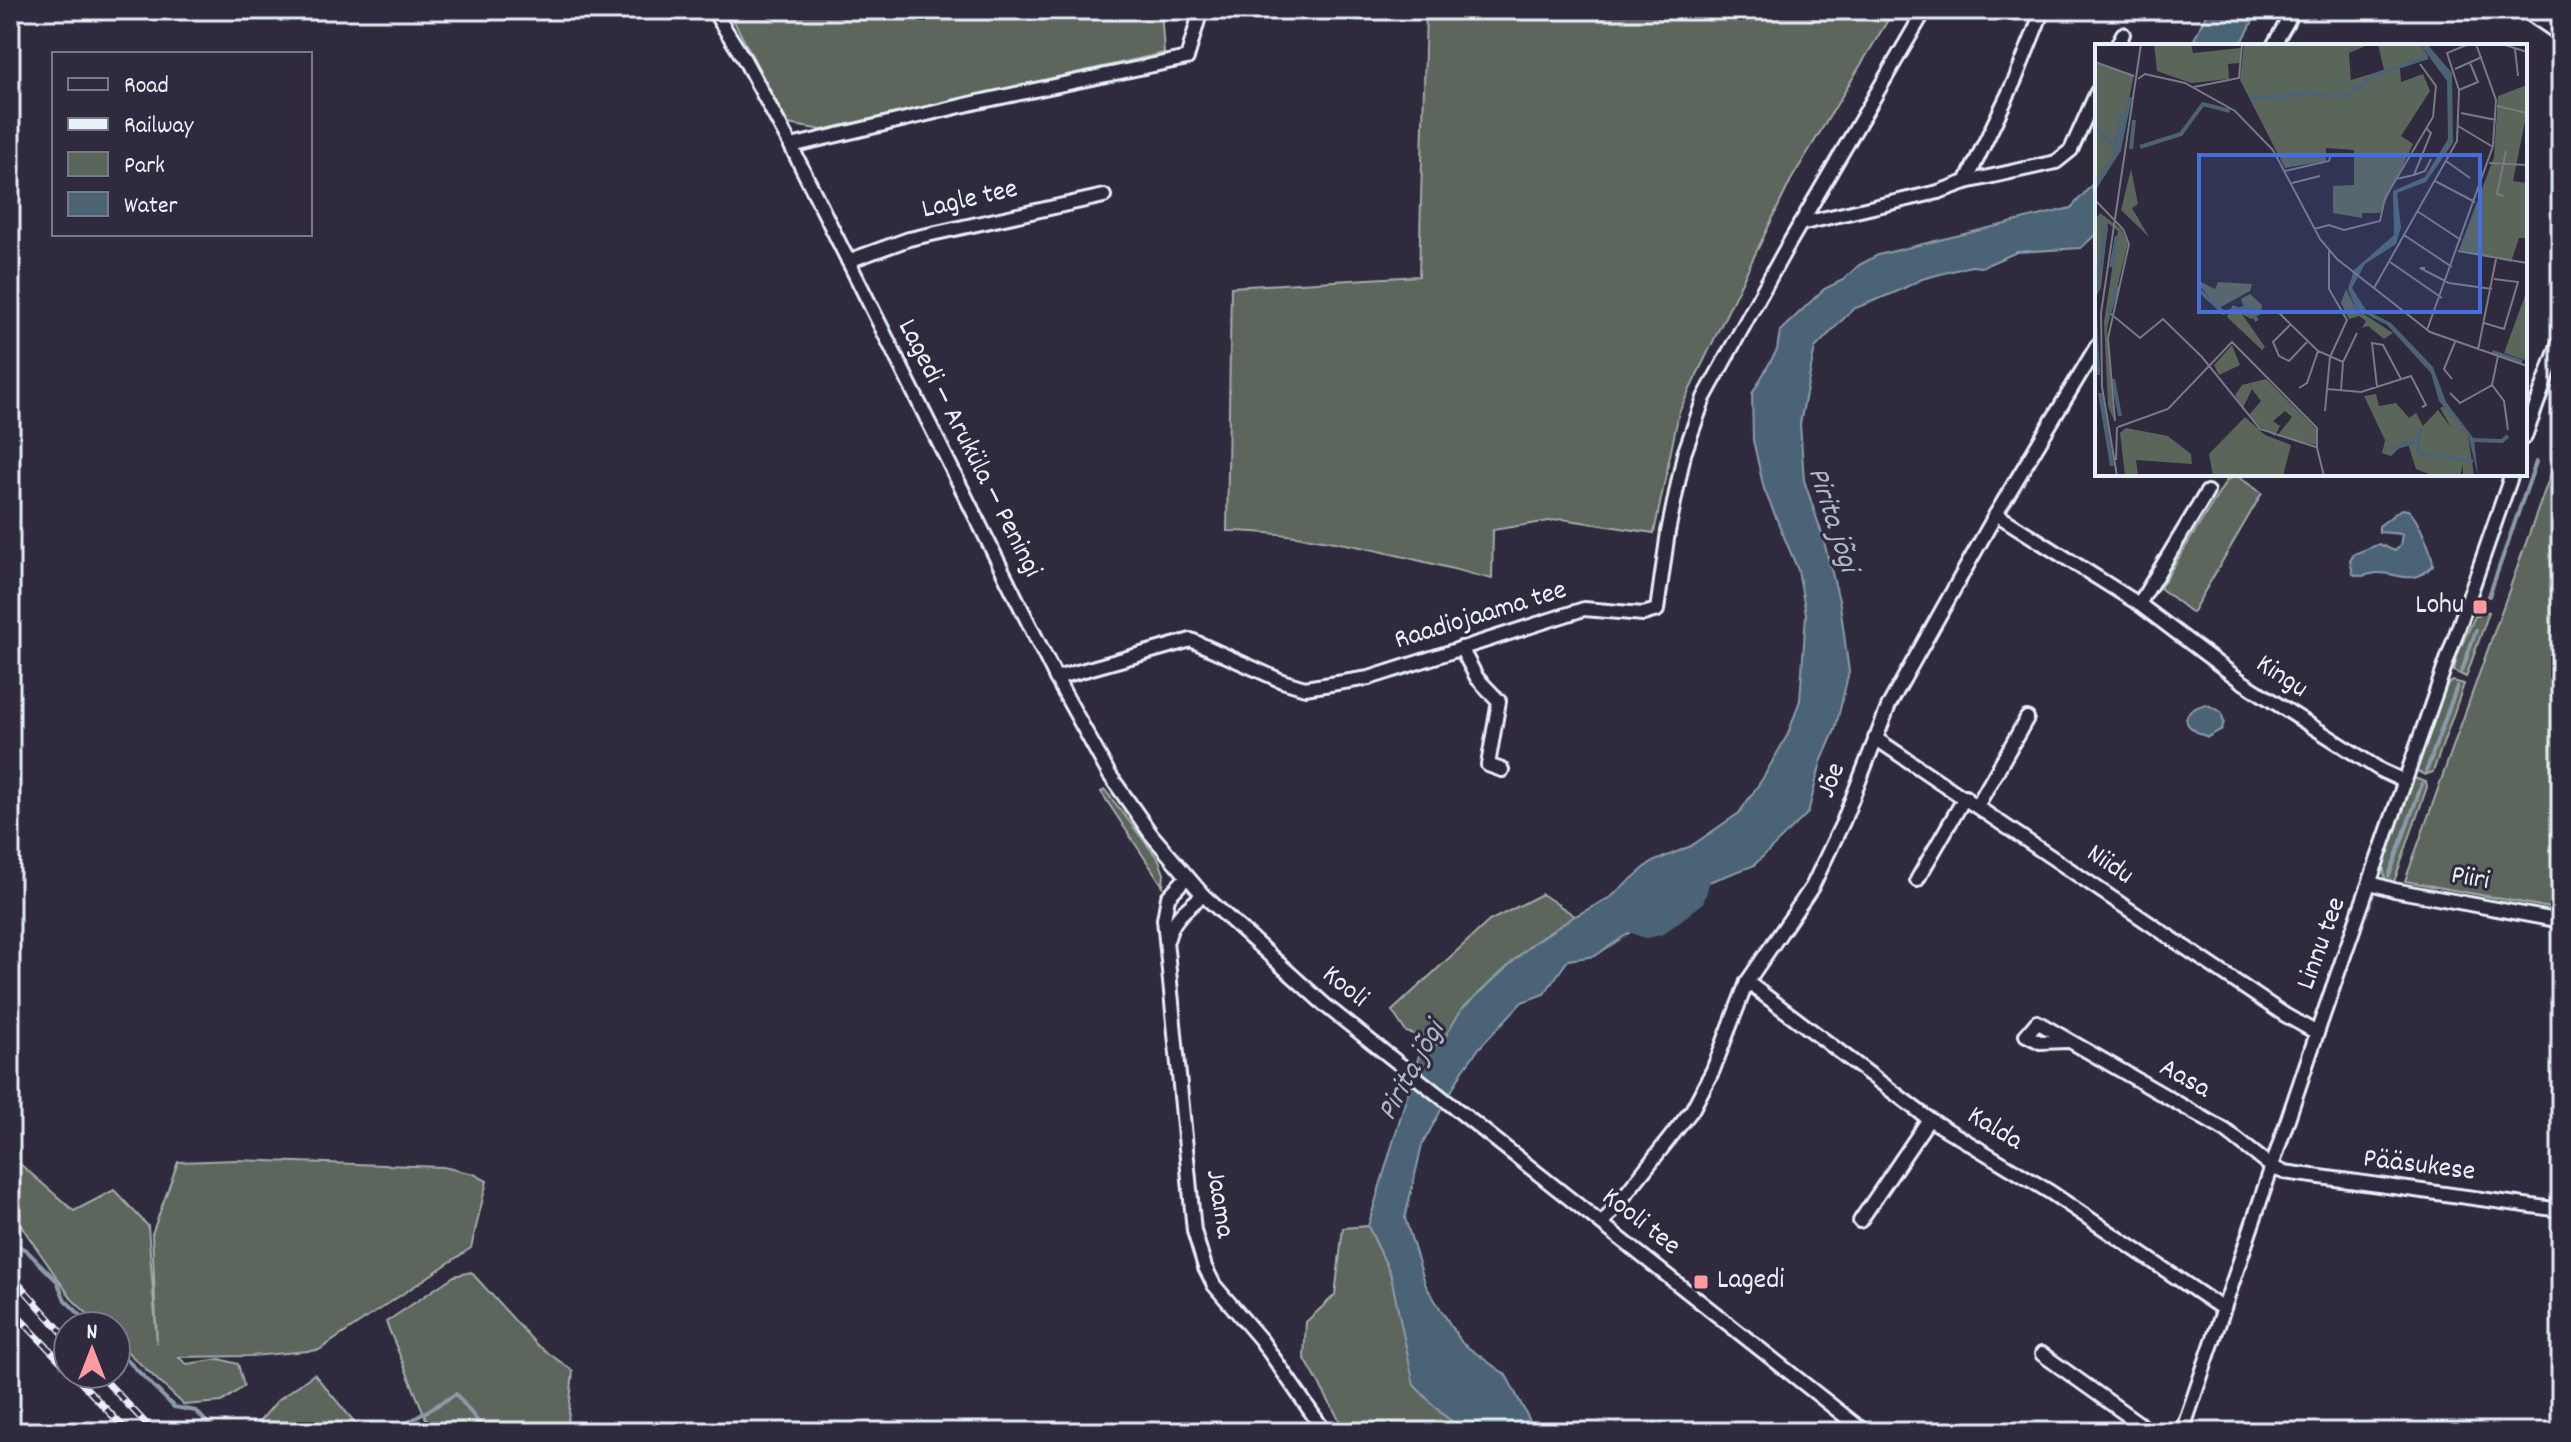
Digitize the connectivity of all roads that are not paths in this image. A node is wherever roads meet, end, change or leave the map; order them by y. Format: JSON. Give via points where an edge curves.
{"nodes":[{"id":1,"x":713,"y":10,"type":"edge"},
{"id":2,"x":1201,"y":10,"type":"edge"},
{"id":3,"x":1925,"y":10,"type":"edge"},
{"id":4,"x":2043,"y":10,"type":"edge"},
{"id":5,"x":2294,"y":10,"type":"edge"},
{"id":6,"x":2524,"y":10,"type":"edge"},
{"id":7,"x":2561,"y":35,"type":"edge"},
{"id":8,"x":2274,"y":44,"type":"edge"},
{"id":9,"x":2095,"y":96,"type":"edge"},
{"id":10,"x":791,"y":146,"type":"junction"},
{"id":11,"x":1966,"y":182,"type":"junction"},
{"id":12,"x":1104,"y":196,"type":"dead end"},
{"id":13,"x":1800,"y":224,"type":"junction"},
{"id":14,"x":848,"y":261,"type":"junction"},
{"id":15,"x":2561,"y":337,"type":"edge"},
{"id":16,"x":2095,"y":349,"type":"edge"},
{"id":17,"x":2527,"y":429,"type":"edge"},
{"id":18,"x":2511,"y":476,"type":"edge"},
{"id":19,"x":2207,"y":492,"type":"dead end"},
{"id":20,"x":1996,"y":514,"type":"junction"},
{"id":21,"x":2139,"y":604,"type":"junction"},
{"id":22,"x":1461,"y":648,"type":"junction"},
{"id":23,"x":1056,"y":678,"type":"junction"},
{"id":24,"x":2027,"y":718,"type":"dead end"},
{"id":25,"x":1875,"y":738,"type":"junction"},
{"id":26,"x":1502,"y":770,"type":"dead end"},
{"id":27,"x":2404,"y":781,"type":"junction"},
{"id":28,"x":1965,"y":797,"type":"junction"},
{"id":29,"x":1977,"y":806,"type":"junction"},
{"id":30,"x":1187,"y":877,"type":"junction"},
{"id":31,"x":1917,"y":880,"type":"dead end"},
{"id":32,"x":2371,"y":883,"type":"junction"},
{"id":33,"x":1203,"y":895,"type":"junction"},
{"id":34,"x":2561,"y":921,"type":"edge"},
{"id":35,"x":1166,"y":945,"type":"junction"},
{"id":36,"x":1747,"y":982,"type":"junction"},
{"id":37,"x":2317,"y":1033,"type":"junction"},
{"id":38,"x":2068,"y":1041,"type":"dead end"},
{"id":39,"x":1460,"y":1111,"type":"joint"},
{"id":40,"x":1929,"y":1119,"type":"junction"},
{"id":41,"x":2273,"y":1168,"type":"junction"},
{"id":42,"x":2561,"y":1210,"type":"edge"},
{"id":43,"x":1860,"y":1221,"type":"dead end"},
{"id":44,"x":1602,"y":1224,"type":"junction"},
{"id":45,"x":2223,"y":1309,"type":"junction"},
{"id":46,"x":2042,"y":1354,"type":"dead end"},
{"id":47,"x":1325,"y":1432,"type":"edge"},
{"id":48,"x":1865,"y":1432,"type":"edge"},
{"id":49,"x":2151,"y":1432,"type":"edge"},
{"id":50,"x":2182,"y":1432,"type":"edge"}],
"edges":[{"from":1,"to":10,"type":"street","name":"Lagedi — Aruküla — Peningi"},
{"from":2,"to":10,"type":"street","via":[[1187,58]]},
{"from":3,"to":13,"type":"street","name":"Raadiojaama tee"},
{"from":4,"to":11,"type":"street"},
{"from":5,"to":8,"type":"street"},
{"from":6,"to":7,"type":"street"},
{"from":9,"to":11,"type":"street","via":[[2071,150],[2056,162]]},
{"from":10,"to":14,"type":"street","name":"Lagedi — Aruküla — Peningi"},
{"from":11,"to":13,"type":"street"},
{"from":12,"to":14,"type":"street","name":"Lagle tee","via":[[909,239]]},
{"from":13,"to":22,"type":"street","name":"Raadiojaama tee","via":[[1704,398],[1684,454],[1657,610],[1643,614],[1584,609]]},
{"from":14,"to":23,"type":"street","name":"Lagedi — Aruküla — Peningi"},
{"from":15,"to":17,"type":"street"},
{"from":16,"to":20,"type":"street","name":"Jõe"},
{"from":18,"to":27,"type":"street","name":"Linnu tee"},
{"from":19,"to":21,"type":"street"},
{"from":20,"to":21,"type":"street","name":"Kingu"},
{"from":20,"to":25,"type":"street","name":"Jõe"},
{"from":21,"to":27,"type":"street","name":"Kingu","via":[[2241,681]]},
{"from":22,"to":23,"type":"street","name":"Raadiojaama tee","via":[[1369,678],[1305,688],[1191,640]]},
{"from":22,"to":26,"type":"street","via":[[1477,678],[1499,701],[1488,765]]},
{"from":23,"to":30,"type":"street","name":"Lagedi — Aruküla — Peningi","via":[[1109,774]]},
{"from":24,"to":29,"type":"street"},
{"from":25,"to":28,"type":"street","name":"Niidu"},
{"from":25,"to":36,"type":"street","name":"Jõe","via":[[1812,887]]},
{"from":27,"to":32,"type":"street","name":"Linnu tee"},
{"from":28,"to":29,"type":"street","name":"Niidu"},
{"from":28,"to":31,"type":"street"},
{"from":29,"to":37,"type":"street","name":"Niidu"},
{"from":30,"to":33,"type":"street","name":"Lagedi — Aruküla — Peningi"},
{"from":30,"to":35,"type":"street","name":"Jaama","via":[[1168,897]]},
{"from":32,"to":34,"type":"street","name":"Piiri"},
{"from":32,"to":37,"type":"street","name":"Linnu tee"},
{"from":33,"to":35,"type":"street","via":[[1180,913]]},
{"from":33,"to":39,"type":"street","name":"Kooli","via":[[1315,997]]},
{"from":35,"to":47,"type":"street","name":"Jaama","via":[[1194,1231],[1205,1267]]},
{"from":36,"to":40,"type":"street","name":"Kalda"},
{"from":36,"to":44,"type":"street","name":"Jõe","via":[[1692,1110]]},
{"from":37,"to":41,"type":"street","name":"Linnu tee"},
{"from":38,"to":41,"type":"street","name":"Aasa","via":[[2226,1131]]},
{"from":39,"to":44,"type":"street","name":"Kooli tee"},
{"from":40,"to":43,"type":"street"},
{"from":40,"to":45,"type":"street","name":"Kalda","via":[[2050,1192]]},
{"from":41,"to":42,"type":"street","name":"Pääsukese"},
{"from":41,"to":45,"type":"street","name":"Linnu tee"},
{"from":44,"to":48,"type":"street","name":"Kooli tee"},
{"from":45,"to":50,"type":"street","name":"Linnu tee"},
{"from":46,"to":49,"type":"street"}]}
